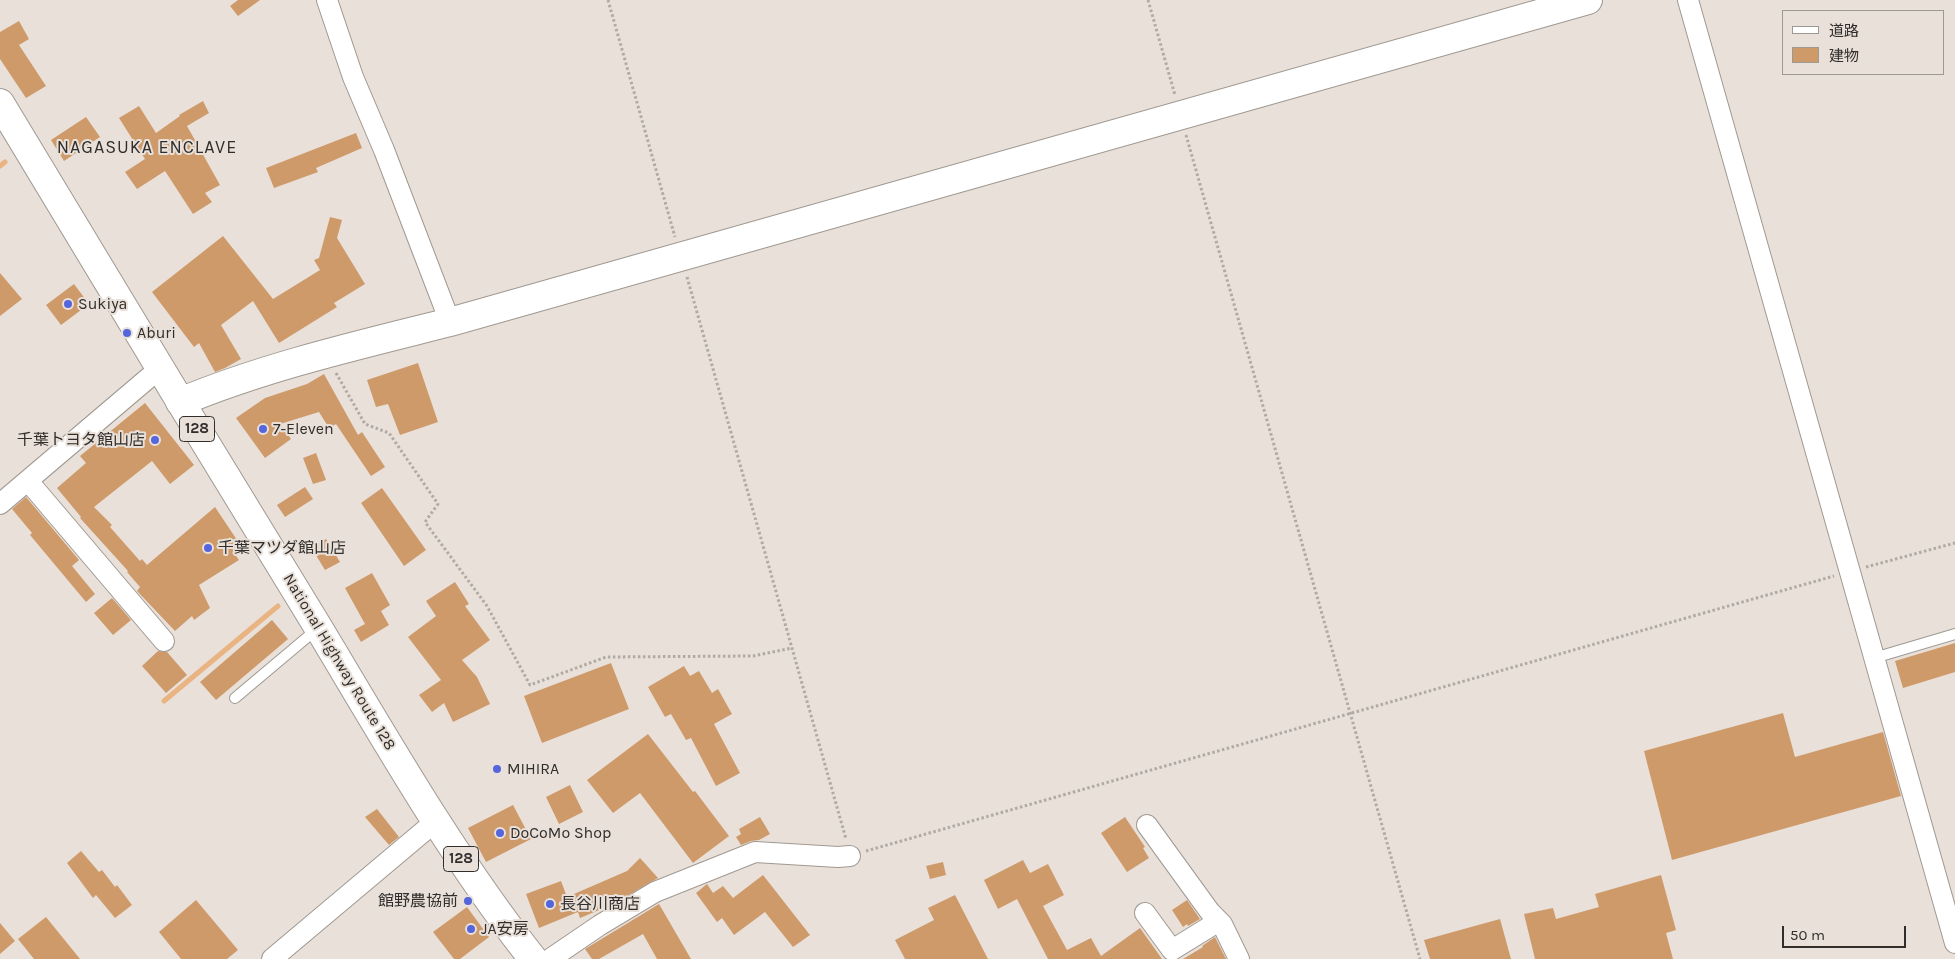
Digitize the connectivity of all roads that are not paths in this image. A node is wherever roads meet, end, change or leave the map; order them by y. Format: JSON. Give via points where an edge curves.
{"nodes":[{"id":1,"x":327,"y":0,"type":"edge"},
{"id":2,"x":1588,"y":0,"type":"edge"},
{"id":3,"x":1688,"y":0,"type":"edge"},
{"id":4,"x":0,"y":103,"type":"edge"},
{"id":5,"x":450,"y":322,"type":"junction"},
{"id":6,"x":159,"y":369,"type":"junction"},
{"id":7,"x":180,"y":402,"type":"junction"},
{"id":8,"x":28,"y":481,"type":"junction"},
{"id":9,"x":0,"y":504,"type":"edge"},
{"id":10,"x":318,"y":628,"type":"junction"},
{"id":11,"x":1955,"y":634,"type":"edge"},
{"id":12,"x":164,"y":641,"type":"dead end"},
{"id":13,"x":1874,"y":658,"type":"junction"},
{"id":14,"x":235,"y":698,"type":"dead end"},
{"id":15,"x":436,"y":821,"type":"junction"},
{"id":16,"x":1146,"y":825,"type":"dead end"},
{"id":17,"x":850,"y":856,"type":"road end"},
{"id":18,"x":1145,"y":913,"type":"dead end"},
{"id":19,"x":1219,"y":921,"type":"junction"},
{"id":20,"x":1955,"y":943,"type":"edge"},
{"id":21,"x":272,"y":959,"type":"edge"},
{"id":22,"x":533,"y":959,"type":"edge"},
{"id":23,"x":550,"y":959,"type":"edge"},
{"id":24,"x":1238,"y":959,"type":"edge"}],
"edges":[{"from":1,"to":5,"type":"street","via":[[353,77]]},
{"from":2,"to":5,"type":"main road"},
{"from":3,"to":13,"type":"street"},
{"from":4,"to":6,"type":"main road","name":"National Highway Route 128","number":"128"},
{"from":5,"to":7,"type":"main road","via":[[223,384]]},
{"from":6,"to":7,"type":"main road","name":"National Highway Route 128","number":"128"},
{"from":6,"to":8,"type":"street"},
{"from":7,"to":10,"type":"main road","name":"National Highway Route 128","number":"128"},
{"from":8,"to":9,"type":"street"},
{"from":8,"to":12,"type":"street"},
{"from":10,"to":14,"type":"lane"},
{"from":10,"to":15,"type":"main road","name":"National Highway Route 128","number":"128"},
{"from":11,"to":13,"type":"lane"},
{"from":13,"to":20,"type":"street"},
{"from":15,"to":21,"type":"street"},
{"from":15,"to":22,"type":"main road","name":"National Highway Route 128","number":"128","via":[[490,904]]},
{"from":16,"to":19,"type":"street"},
{"from":17,"to":23,"type":"street","via":[[755,852],[655,892]]},
{"from":18,"to":19,"type":"street","via":[[1172,950]]},
{"from":19,"to":24,"type":"street"}]}
